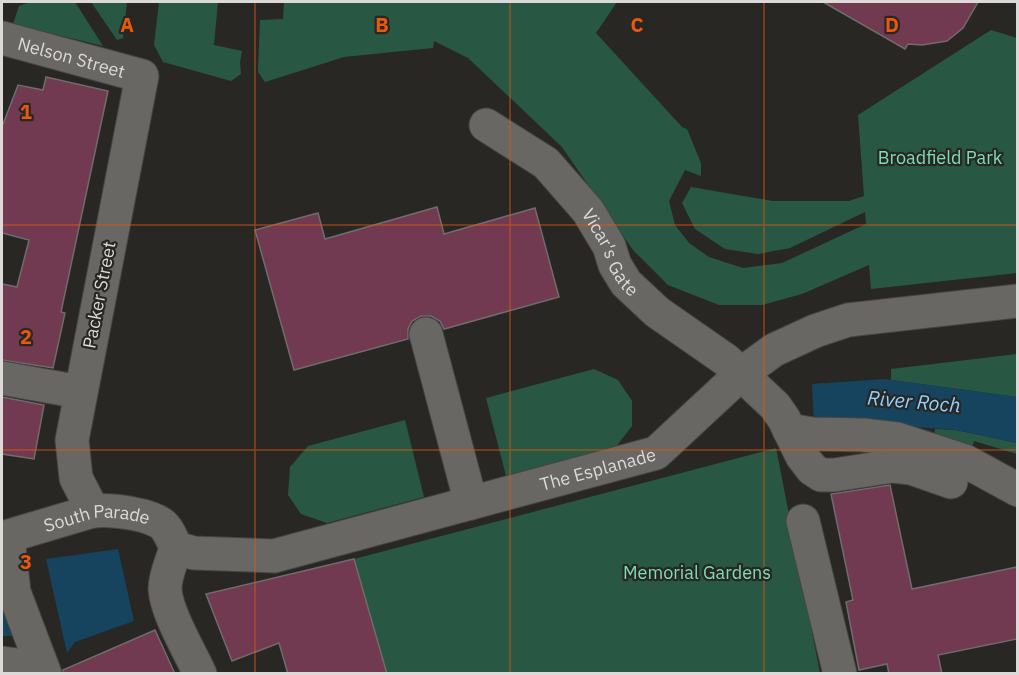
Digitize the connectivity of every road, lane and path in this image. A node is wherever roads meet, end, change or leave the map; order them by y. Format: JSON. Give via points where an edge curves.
{"nodes":[{"id":1,"x":4,"y":48,"type":"edge"},
{"id":2,"x":142,"y":75,"type":"joint"},
{"id":3,"x":486,"y":125,"type":"dead end"},
{"id":4,"x":1017,"y":301,"type":"edge"},
{"id":5,"x":426,"y":334,"type":"dead end"},
{"id":6,"x":741,"y":374,"type":"junction"},
{"id":7,"x":2,"y":378,"type":"edge"},
{"id":8,"x":81,"y":392,"type":"junction"},
{"id":9,"x":789,"y":430,"type":"junction"},
{"id":10,"x":951,"y":482,"type":"dead end"},
{"id":11,"x":1017,"y":490,"type":"edge"},
{"id":12,"x":471,"y":503,"type":"junction"},
{"id":13,"x":93,"y":511,"type":"junction"},
{"id":14,"x":803,"y":521,"type":"dead end"},
{"id":15,"x":4,"y":538,"type":"edge"},
{"id":16,"x":177,"y":548,"type":"junction"},
{"id":17,"x":27,"y":668,"type":"edge"},
{"id":18,"x":200,"y":674,"type":"edge"},
{"id":19,"x":840,"y":674,"type":"edge"}],
"edges":[{"from":1,"to":2,"type":"street","name":"Nelson Street"},
{"from":2,"to":8,"type":"street","name":"Packer Street"},
{"from":3,"to":6,"type":"street","name":"Vicar's Gate","via":[[546,163],[588,211],[626,283],[640,298]]},
{"from":4,"to":6,"type":"street","name":"The Esplanade","via":[[848,320],[774,350]]},
{"from":5,"to":12,"type":"street"},
{"from":6,"to":9,"type":"street","name":"Vicar's Gate","via":[[775,406]]},
{"from":6,"to":12,"type":"street","name":"The Esplanade","via":[[656,453]]},
{"from":7,"to":8,"type":"street"},
{"from":8,"to":13,"type":"street","name":"Packer Street","via":[[72,440],[76,478]]},
{"from":9,"to":10,"type":"street","name":"Vicar's Gate","via":[[802,456],[821,475],[892,466],[911,468]]},
{"from":9,"to":11,"type":"street","via":[[897,439],[965,460]]},
{"from":12,"to":16,"type":"street","name":"The Esplanade","via":[[274,556],[194,553]]},
{"from":13,"to":15,"type":"street","name":"South Parade"},
{"from":13,"to":16,"type":"street","name":"South Parade","via":[[134,513],[164,525]]},
{"from":14,"to":19,"type":"street"},
{"from":15,"to":17,"type":"street"},
{"from":16,"to":18,"type":"street","via":[[165,590],[169,609]]}]}
